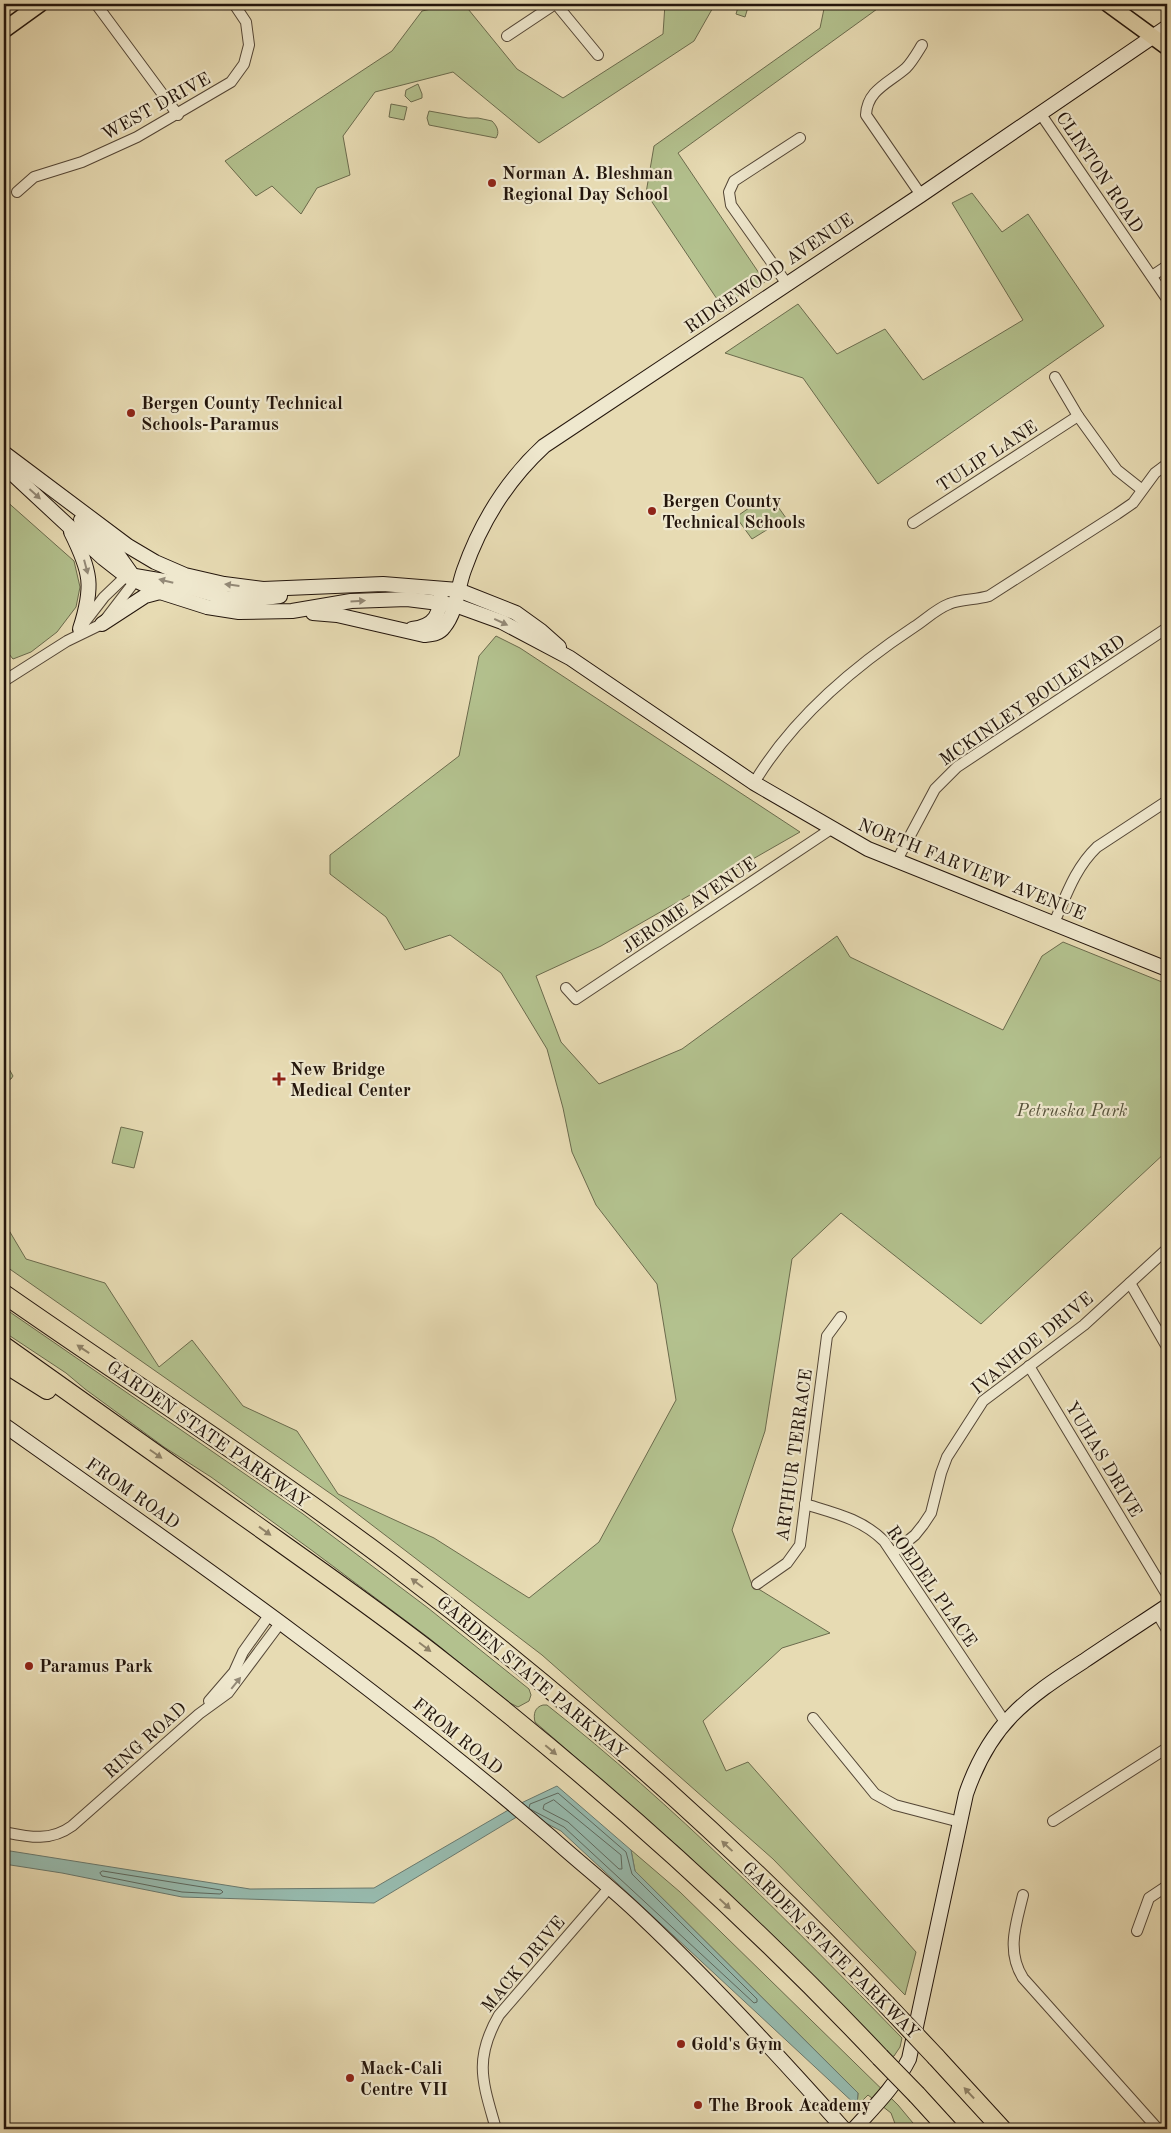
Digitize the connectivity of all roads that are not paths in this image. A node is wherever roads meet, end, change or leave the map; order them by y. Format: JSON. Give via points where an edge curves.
{"nodes":[{"id":1,"x":40,"y":4,"type":"edge"},
{"id":2,"x":96,"y":4,"type":"edge"},
{"id":3,"x":234,"y":4,"type":"edge"},
{"id":4,"x":556,"y":4,"type":"edge"},
{"id":5,"x":1108,"y":4,"type":"edge"},
{"id":6,"x":1167,"y":27,"type":"edge"},
{"id":7,"x":4,"y":30,"type":"edge"},
{"id":8,"x":507,"y":36,"type":"dead end"},
{"id":9,"x":1154,"y":36,"type":"junction"},
{"id":10,"x":922,"y":45,"type":"dead end"},
{"id":11,"x":1167,"y":47,"type":"edge"},
{"id":12,"x":598,"y":55,"type":"dead end"},
{"id":13,"x":1040,"y":113,"type":"junction"},
{"id":14,"x":178,"y":115,"type":"junction"},
{"id":15,"x":800,"y":138,"type":"dead end"},
{"id":16,"x":17,"y":192,"type":"dead end"},
{"id":17,"x":921,"y":195,"type":"junction"},
{"id":18,"x":1167,"y":266,"type":"edge"},
{"id":19,"x":1152,"y":276,"type":"junction"},
{"id":20,"x":787,"y":284,"type":"junction"},
{"id":21,"x":1167,"y":299,"type":"edge"},
{"id":22,"x":1055,"y":377,"type":"dead end"},
{"id":23,"x":1078,"y":416,"type":"junction"},
{"id":24,"x":4,"y":453,"type":"edge"},
{"id":25,"x":1167,"y":464,"type":"edge"},
{"id":26,"x":4,"y":466,"type":"edge"},
{"id":27,"x":1141,"y":489,"type":"junction"},
{"id":28,"x":66,"y":522,"type":"junction"},
{"id":29,"x":913,"y":523,"type":"dead end"},
{"id":30,"x":131,"y":577,"type":"junction"},
{"id":31,"x":316,"y":587,"type":"junction"},
{"id":32,"x":441,"y":587,"type":"junction"},
{"id":33,"x":458,"y":590,"type":"junction"},
{"id":34,"x":160,"y":592,"type":"junction"},
{"id":35,"x":440,"y":602,"type":"junction"},
{"id":36,"x":455,"y":605,"type":"junction"},
{"id":37,"x":292,"y":611,"type":"junction"},
{"id":38,"x":102,"y":624,"type":"junction"},
{"id":39,"x":1167,"y":628,"type":"edge"},
{"id":40,"x":80,"y":629,"type":"junction"},
{"id":41,"x":407,"y":630,"type":"junction"},
{"id":42,"x":67,"y":642,"type":"junction"},
{"id":43,"x":570,"y":658,"type":"junction"},
{"id":44,"x":4,"y":681,"type":"edge"},
{"id":45,"x":754,"y":783,"type":"junction"},
{"id":46,"x":1167,"y":801,"type":"edge"},
{"id":47,"x":832,"y":829,"type":"junction"},
{"id":48,"x":896,"y":862,"type":"junction"},
{"id":49,"x":1054,"y":923,"type":"junction"},
{"id":50,"x":1167,"y":969,"type":"edge"},
{"id":51,"x":566,"y":988,"type":"dead end"},
{"id":52,"x":1167,"y":1248,"type":"edge"},
{"id":53,"x":1130,"y":1283,"type":"junction"},
{"id":54,"x":4,"y":1294,"type":"edge"},
{"id":55,"x":841,"y":1316,"type":"dead end"},
{"id":56,"x":4,"y":1346,"type":"edge"},
{"id":57,"x":1167,"y":1347,"type":"edge"},
{"id":58,"x":4,"y":1363,"type":"edge"},
{"id":59,"x":1029,"y":1366,"type":"junction"},
{"id":60,"x":4,"y":1425,"type":"edge"},
{"id":61,"x":116,"y":1426,"type":"junction"},
{"id":62,"x":805,"y":1504,"type":"junction"},
{"id":63,"x":893,"y":1553,"type":"junction"},
{"id":64,"x":757,"y":1584,"type":"dead end"},
{"id":65,"x":1167,"y":1595,"type":"edge"},
{"id":66,"x":1162,"y":1610,"type":"edge"},
{"id":67,"x":276,"y":1618,"type":"junction"},
{"id":68,"x":1167,"y":1630,"type":"edge"},
{"id":69,"x":813,"y":1718,"type":"dead end"},
{"id":70,"x":1005,"y":1722,"type":"junction"},
{"id":71,"x":1167,"y":1748,"type":"edge"},
{"id":72,"x":1053,"y":1821,"type":"dead end"},
{"id":73,"x":960,"y":1822,"type":"junction"},
{"id":74,"x":4,"y":1832,"type":"edge"},
{"id":75,"x":1167,"y":1886,"type":"edge"},
{"id":76,"x":609,"y":1888,"type":"junction"},
{"id":77,"x":1023,"y":1895,"type":"dead end"},
{"id":78,"x":1137,"y":1931,"type":"dead end"},
{"id":79,"x":856,"y":2127,"type":"edge"},
{"id":80,"x":496,"y":2129,"type":"edge"},
{"id":81,"x":844,"y":2129,"type":"edge"},
{"id":82,"x":948,"y":2129,"type":"edge"},
{"id":83,"x":1002,"y":2129,"type":"edge"},
{"id":84,"x":1158,"y":2129,"type":"edge"}],
"edges":[{"from":1,"to":7,"type":"main road"},
{"from":2,"to":14,"type":"street"},
{"from":3,"to":14,"type":"street","name":"WEST DRIVE","via":[[249,33],[244,64],[226,86]]},
{"from":4,"to":8,"type":"street"},
{"from":4,"to":12,"type":"street"},
{"from":5,"to":9,"type":"main road"},
{"from":6,"to":9,"type":"street","name":"RIDGEWOOD AVENUE"},
{"from":9,"to":11,"type":"main road"},
{"from":9,"to":13,"type":"street","name":"RIDGEWOOD AVENUE"},
{"from":10,"to":17,"type":"street","via":[[907,67],[877,89],[866,105],[866,115]]},
{"from":13,"to":17,"type":"street","name":"RIDGEWOOD AVENUE"},
{"from":13,"to":19,"type":"street","name":"CLINTON ROAD"},
{"from":14,"to":16,"type":"street","name":"WEST DRIVE","via":[[110,151],[34,177]]},
{"from":15,"to":20,"type":"street","via":[[734,181],[728,192],[731,205]]},
{"from":17,"to":20,"type":"street","name":"RIDGEWOOD AVENUE"},
{"from":18,"to":19,"type":"street"},
{"from":19,"to":21,"type":"street","name":"CLINTON ROAD"},
{"from":20,"to":33,"type":"street","name":"RIDGEWOOD AVENUE","via":[[544,446],[526,462],[495,503],[470,554]]},
{"from":22,"to":23,"type":"street"},
{"from":23,"to":27,"type":"street","via":[[1116,470]]},
{"from":23,"to":29,"type":"street","name":"TULIP LANE"},
{"from":24,"to":30,"type":"street","via":[[116,552]]},
{"from":31,"to":24,"type":"street","name":"NORTH FARVIEW AVENUE","one_way":true,"via":[[263,589],[185,575],[128,546]]},
{"from":25,"to":27,"type":"street"},
{"from":26,"to":28,"type":"street","name":"NORTH FARVIEW AVENUE","one_way":true},
{"from":27,"to":45,"type":"street","via":[[1132,503],[989,596],[948,604],[874,654],[786,737]]},
{"from":28,"to":30,"type":"street","name":"NORTH FARVIEW AVENUE","via":[[103,558]]},
{"from":28,"to":40,"type":"street","one_way":true,"via":[[84,558],[90,579],[88,604]]},
{"from":31,"to":30,"type":"street","one_way":true,"via":[[257,599],[226,598],[170,582]]},
{"from":30,"to":34,"type":"street","name":"NORTH FARVIEW AVENUE"},
{"from":30,"to":38,"type":"street"},
{"from":30,"to":40,"type":"street","via":[[104,597]]},
{"from":31,"to":32,"type":"street","name":"NORTH FARVIEW AVENUE","via":[[383,584]]},
{"from":32,"to":33,"type":"street","name":"NORTH FARVIEW AVENUE"},
{"from":32,"to":35,"type":"street"},
{"from":33,"to":36,"type":"street","name":"RIDGEWOOD AVENUE"},
{"from":33,"to":43,"type":"street","name":"NORTH FARVIEW AVENUE","via":[[516,613]]},
{"from":34,"to":37,"type":"street","name":"NORTH FARVIEW AVENUE","via":[[206,607],[239,612]]},
{"from":34,"to":38,"type":"street","via":[[145,596]]},
{"from":35,"to":36,"type":"street","name":"NORTH FARVIEW AVENUE"},
{"from":37,"to":35,"type":"street","name":"NORTH FARVIEW AVENUE","one_way":true,"via":[[351,601],[407,599]]},
{"from":35,"to":41,"type":"street","via":[[433,622]]},
{"from":36,"to":41,"type":"street","name":"RIDGEWOOD AVENUE","via":[[443,629],[436,634],[424,635]]},
{"from":36,"to":43,"type":"street","name":"NORTH FARVIEW AVENUE","one_way":true,"via":[[502,622]]},
{"from":37,"to":41,"type":"street","via":[[337,615]]},
{"from":38,"to":42,"type":"street"},
{"from":39,"to":48,"type":"street","name":"MCKINLEY BOULEVARD","via":[[957,767],[935,790]]},
{"from":40,"to":42,"type":"street"},
{"from":42,"to":44,"type":"street"},
{"from":43,"to":45,"type":"street","name":"NORTH FARVIEW AVENUE"},
{"from":45,"to":47,"type":"street","name":"NORTH FARVIEW AVENUE"},
{"from":46,"to":49,"type":"street","via":[[1087,857]]},
{"from":47,"to":48,"type":"street","name":"NORTH FARVIEW AVENUE"},
{"from":47,"to":51,"type":"street","name":"JEROME AVENUE","via":[[576,999]]},
{"from":48,"to":49,"type":"street","name":"NORTH FARVIEW AVENUE"},
{"from":49,"to":50,"type":"street","name":"NORTH FARVIEW AVENUE"},
{"from":52,"to":53,"type":"street","name":"IVANHOE DRIVE"},
{"from":53,"to":57,"type":"street"},
{"from":53,"to":59,"type":"street","name":"IVANHOE DRIVE","via":[[1084,1325]]},
{"from":83,"to":54,"type":"highway","name":"GARDEN STATE PARKWAY","one_way":true,"bridge":true,"via":[[809,1924],[724,1843],[529,1672],[310,1504]]},
{"from":55,"to":62,"type":"street","name":"ARTHUR TERRACE","via":[[827,1336]]},
{"from":56,"to":61,"type":"highway"},
{"from":58,"to":61,"type":"highway","via":[[48,1391]]},
{"from":59,"to":63,"type":"street","name":"IVANHOE DRIVE","via":[[992,1393],[976,1410],[947,1457],[931,1513],[915,1535]]},
{"from":59,"to":65,"type":"street","name":"YUHAS DRIVE"},
{"from":60,"to":67,"type":"street","name":"FROM ROAD"},
{"from":61,"to":82,"type":"highway","one_way":true,"bridge":true,"via":[[362,1600],[519,1723],[634,1821],[750,1928]]},
{"from":62,"to":63,"type":"street","name":"ROEDEL PLACE","via":[[864,1524]]},
{"from":62,"to":64,"type":"street","name":"ARTHUR TERRACE","via":[[799,1548],[787,1563]]},
{"from":63,"to":70,"type":"street","name":"ROEDEL PLACE"},
{"from":66,"to":68,"type":"street"},
{"from":66,"to":70,"type":"street","via":[[1040,1690]]},
{"from":67,"to":74,"type":"street","name":"RING ROAD","via":[[243,1652],[234,1672],[199,1714],[66,1830],[39,1838]]},
{"from":67,"to":76,"type":"street","name":"FROM ROAD","via":[[505,1798]]},
{"from":69,"to":73,"type":"street","via":[[875,1794],[895,1805]]},
{"from":70,"to":73,"type":"street","via":[[990,1742],[973,1775]]},
{"from":71,"to":72,"type":"street"},
{"from":73,"to":79,"type":"street","via":[[909,2059],[875,2107]]},
{"from":75,"to":78,"type":"street","via":[[1149,1898]]},
{"from":76,"to":80,"type":"street","name":"MACK DRIVE","via":[[499,2015],[490,2030],[483,2048],[482,2067]]},
{"from":76,"to":81,"type":"street","name":"FROM ROAD","via":[[726,2000]]},
{"from":77,"to":84,"type":"street","via":[[1013,1941],[1017,1969]]}]}
